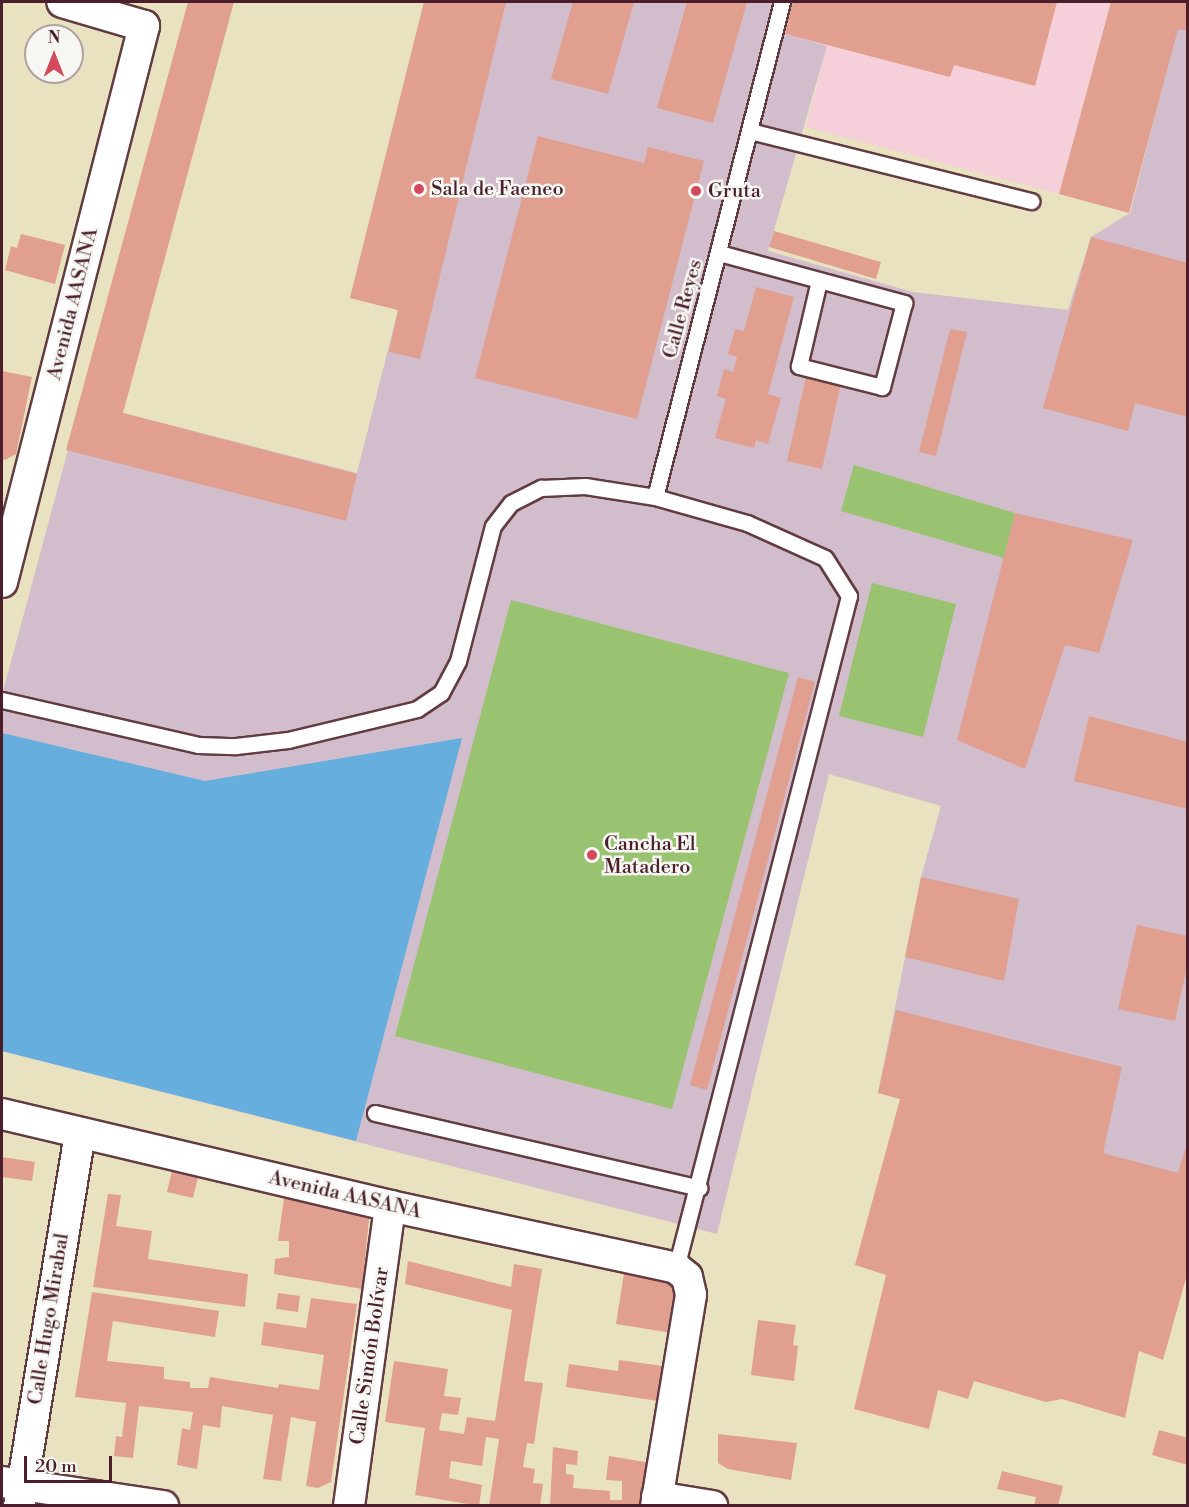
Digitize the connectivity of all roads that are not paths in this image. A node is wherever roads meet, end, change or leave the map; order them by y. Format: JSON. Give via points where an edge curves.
{"nodes":[{"id":1,"x":62,"y":2,"type":"edge"},
{"id":2,"x":782,"y":2,"type":"edge"},
{"id":3,"x":750,"y":131,"type":"junction"},
{"id":4,"x":1031,"y":201,"type":"dead end"},
{"id":5,"x":719,"y":253,"type":"junction"},
{"id":6,"x":819,"y":281,"type":"junction"},
{"id":7,"x":655,"y":497,"type":"junction"},
{"id":8,"x":11,"y":512,"type":"edge"},
{"id":9,"x":2,"y":582,"type":"edge"},
{"id":10,"x":2,"y":700,"type":"edge"},
{"id":11,"x":375,"y":1113,"type":"dead end"},
{"id":12,"x":2,"y":1114,"type":"edge"},
{"id":13,"x":80,"y":1133,"type":"junction"},
{"id":14,"x":699,"y":1188,"type":"junction"},
{"id":15,"x":390,"y":1206,"type":"junction"},
{"id":16,"x":682,"y":1273,"type":"junction"},
{"id":17,"x":14,"y":1491,"type":"edge"},
{"id":18,"x":656,"y":1501,"type":"edge"},
{"id":19,"x":163,"y":1506,"type":"edge"},
{"id":20,"x":349,"y":1506,"type":"edge"},
{"id":21,"x":712,"y":1506,"type":"edge"}],
"edges":[{"from":1,"to":8,"type":"street","name":"Avenida AASANA","via":[[144,26]]},
{"from":2,"to":3,"type":"lane","name":"Calle Reyes"},
{"from":3,"to":4,"type":"lane"},
{"from":3,"to":5,"type":"lane","name":"Calle Reyes"},
{"from":5,"to":6,"type":"lane"},
{"from":5,"to":7,"type":"lane","name":"Calle Reyes"},
{"from":6,"to":6,"type":"lane","via":[[904,303],[882,387],[799,366]]},
{"from":7,"to":10,"type":"lane","via":[[585,486],[541,488],[510,503],[493,526],[458,661],[441,693],[417,709],[288,740],[236,746],[198,745]]},
{"from":7,"to":14,"type":"lane","via":[[747,523],[825,558],[849,596]]},
{"from":8,"to":9,"type":"street","name":"Avenida AASANA"},
{"from":11,"to":14,"type":"lane"},
{"from":12,"to":13,"type":"street","name":"Avenida AASANA"},
{"from":13,"to":15,"type":"street","name":"Avenida AASANA"},
{"from":13,"to":17,"type":"street","name":"Calle Hugo Mirabal"},
{"from":14,"to":16,"type":"lane"},
{"from":15,"to":16,"type":"street","name":"Avenida AASANA"},
{"from":15,"to":20,"type":"street","name":"Calle Simón Bolívar"},
{"from":16,"to":18,"type":"street","via":[[691,1295]]},
{"from":17,"to":19,"type":"street"},
{"from":18,"to":21,"type":"street"}]}
